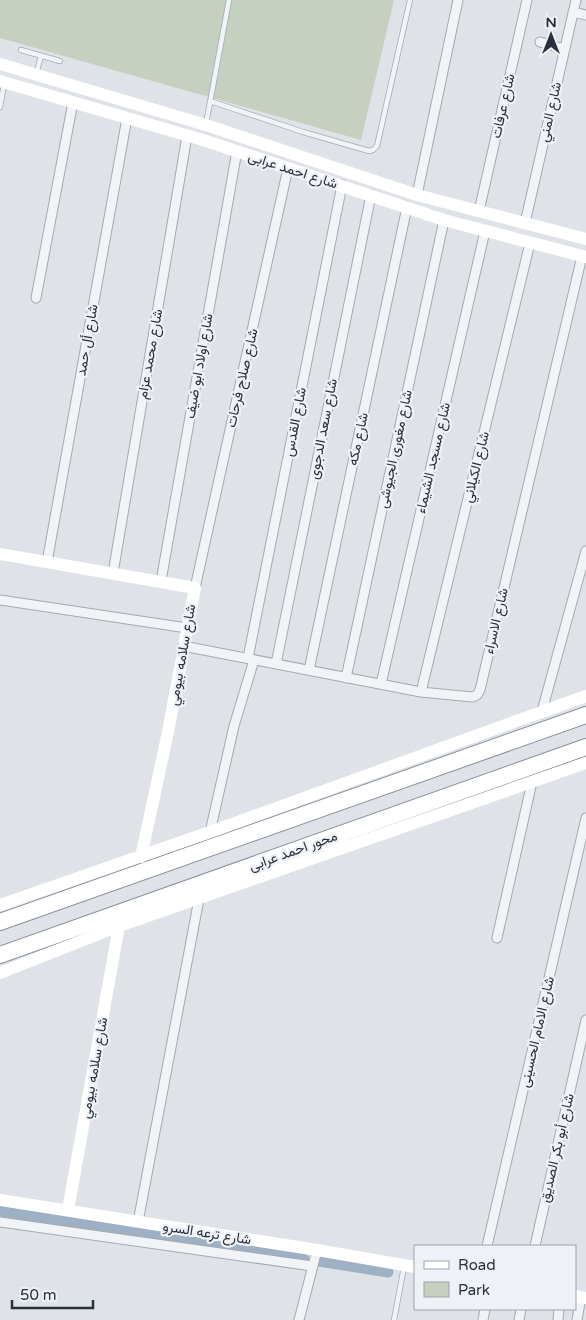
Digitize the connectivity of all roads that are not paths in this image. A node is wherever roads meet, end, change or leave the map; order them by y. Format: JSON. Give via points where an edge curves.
{"nodes":[{"id":1,"x":229,"y":0,"type":"edge"},
{"id":2,"x":410,"y":0,"type":"edge"},
{"id":3,"x":458,"y":0,"type":"edge"},
{"id":4,"x":527,"y":0,"type":"edge"},
{"id":5,"x":576,"y":0,"type":"edge"},
{"id":6,"x":573,"y":12,"type":"junction"},
{"id":7,"x":586,"y":15,"type":"edge"},
{"id":8,"x":540,"y":42,"type":"dead end"},
{"id":9,"x":564,"y":49,"type":"junction"},
{"id":10,"x":21,"y":50,"type":"dead end"},
{"id":11,"x":41,"y":56,"type":"junction"},
{"id":12,"x":60,"y":61,"type":"dead end"},
{"id":13,"x":0,"y":64,"type":"edge"},
{"id":14,"x":36,"y":74,"type":"junction"},
{"id":15,"x":2,"y":82,"type":"edge"},
{"id":16,"x":210,"y":101,"type":"junction"},
{"id":17,"x":73,"y":102,"type":"junction"},
{"id":18,"x":0,"y":107,"type":"edge"},
{"id":19,"x":127,"y":118,"type":"junction"},
{"id":20,"x":206,"y":125,"type":"junction"},
{"id":21,"x":187,"y":136,"type":"junction"},
{"id":22,"x":203,"y":140,"type":"junction"},
{"id":23,"x":237,"y":151,"type":"junction"},
{"id":24,"x":288,"y":168,"type":"junction"},
{"id":25,"x":342,"y":186,"type":"junction"},
{"id":26,"x":371,"y":195,"type":"junction"},
{"id":27,"x":417,"y":195,"type":"junction"},
{"id":28,"x":406,"y":207,"type":"junction"},
{"id":29,"x":479,"y":212,"type":"junction"},
{"id":30,"x":507,"y":219,"type":"junction"},
{"id":31,"x":444,"y":220,"type":"junction"},
{"id":32,"x":525,"y":223,"type":"junction"},
{"id":33,"x":485,"y":231,"type":"junction"},
{"id":34,"x":503,"y":236,"type":"junction"},
{"id":35,"x":586,"y":239,"type":"edge"},
{"id":36,"x":530,"y":242,"type":"junction"},
{"id":37,"x":584,"y":256,"type":"edge"},
{"id":38,"x":36,"y":298,"type":"dead end"},
{"id":39,"x":586,"y":551,"type":"edge"},
{"id":40,"x":0,"y":554,"type":"edge"},
{"id":41,"x":47,"y":562,"type":"junction"},
{"id":42,"x":113,"y":573,"type":"junction"},
{"id":43,"x":161,"y":581,"type":"junction"},
{"id":44,"x":195,"y":588,"type":"junction"},
{"id":45,"x":0,"y":600,"type":"edge"},
{"id":46,"x":187,"y":628,"type":"junction"},
{"id":47,"x":184,"y":646,"type":"junction"},
{"id":48,"x":251,"y":659,"type":"junction"},
{"id":49,"x":276,"y":664,"type":"junction"},
{"id":50,"x":309,"y":670,"type":"junction"},
{"id":51,"x":346,"y":678,"type":"junction"},
{"id":52,"x":381,"y":684,"type":"junction"},
{"id":53,"x":422,"y":692,"type":"junction"},
{"id":54,"x":586,"y":696,"type":"edge"},
{"id":55,"x":542,"y":711,"type":"junction"},
{"id":56,"x":586,"y":715,"type":"edge"},
{"id":57,"x":586,"y":747,"type":"edge"},
{"id":58,"x":586,"y":763,"type":"edge"},
{"id":59,"x":532,"y":782,"type":"junction"},
{"id":60,"x":586,"y":818,"type":"edge"},
{"id":61,"x":210,"y":832,"type":"junction"},
{"id":62,"x":141,"y":856,"type":"junction"},
{"id":63,"x":199,"y":899,"type":"junction"},
{"id":64,"x":0,"y":905,"type":"edge"},
{"id":65,"x":0,"y":922,"type":"edge"},
{"id":66,"x":119,"y":926,"type":"junction"},
{"id":67,"x":497,"y":938,"type":"dead end"},
{"id":68,"x":0,"y":955,"type":"edge"},
{"id":69,"x":0,"y":973,"type":"edge"},
{"id":70,"x":586,"y":1020,"type":"edge"},
{"id":71,"x":0,"y":1200,"type":"edge"},
{"id":72,"x":68,"y":1210,"type":"junction"},
{"id":73,"x":0,"y":1222,"type":"edge"},
{"id":74,"x":138,"y":1222,"type":"junction"},
{"id":75,"x":487,"y":1245,"type":"edge"},
{"id":76,"x":535,"y":1245,"type":"edge"},
{"id":77,"x":317,"y":1250,"type":"junction"},
{"id":78,"x":312,"y":1266,"type":"junction"},
{"id":79,"x":410,"y":1266,"type":"edge"},
{"id":80,"x":580,"y":1297,"type":"edge"},
{"id":81,"x":578,"y":1315,"type":"edge"},
{"id":82,"x":299,"y":1320,"type":"edge"},
{"id":83,"x":394,"y":1320,"type":"edge"}],
"edges":[{"from":1,"to":16,"type":"lane"},
{"from":2,"to":16,"type":"lane","via":[[378,146],[373,150],[303,132]]},
{"from":3,"to":27,"type":"street"},
{"from":4,"to":29,"type":"street","name":"شارع عرفات"},
{"from":5,"to":6,"type":"street","name":"شارع المني"},
{"from":6,"to":7,"type":"street"},
{"from":6,"to":9,"type":"street","name":"شارع المني"},
{"from":8,"to":9,"type":"street"},
{"from":9,"to":32,"type":"street","name":"شارع المني"},
{"from":10,"to":11,"type":"lane"},
{"from":11,"to":12,"type":"lane"},
{"from":11,"to":14,"type":"lane"},
{"from":13,"to":14,"type":"street","name":"شارع احمد عرابى"},
{"from":14,"to":20,"type":"street","name":"شارع احمد عرابى"},
{"from":15,"to":17,"type":"street","name":"شارع احمد عرابى"},
{"from":15,"to":18,"type":"lane"},
{"from":16,"to":20,"type":"lane"},
{"from":17,"to":19,"type":"street","name":"شارع احمد عرابى"},
{"from":17,"to":38,"type":"street"},
{"from":19,"to":21,"type":"street","name":"شارع احمد عرابى"},
{"from":19,"to":41,"type":"street","name":"شارع أل حمد"},
{"from":20,"to":22,"type":"street"},
{"from":20,"to":27,"type":"street","name":"شارع احمد عرابى"},
{"from":21,"to":22,"type":"street","name":"شارع احمد عرابى"},
{"from":21,"to":42,"type":"street","name":"شارع محمد عزام"},
{"from":22,"to":23,"type":"street","name":"شارع احمد عرابى"},
{"from":23,"to":24,"type":"street","name":"شارع احمد عرابى"},
{"from":23,"to":43,"type":"street","name":"شارع اولاد ابو ضيف"},
{"from":24,"to":25,"type":"street","name":"شارع احمد عرابى"},
{"from":24,"to":44,"type":"street","name":"شارع صلاح فرحات"},
{"from":25,"to":26,"type":"street","name":"شارع احمد عرابى"},
{"from":25,"to":48,"type":"street","name":"شارع القدس"},
{"from":26,"to":28,"type":"street","name":"شارع احمد عرابى"},
{"from":26,"to":49,"type":"street","name":"شارع سعد الدجوى"},
{"from":27,"to":29,"type":"street","name":"شارع احمد عرابى"},
{"from":28,"to":31,"type":"street","name":"شارع احمد عرابى"},
{"from":28,"to":50,"type":"street","name":"شارع مكه"},
{"from":29,"to":30,"type":"street","name":"شارع احمد عرابى"},
{"from":30,"to":32,"type":"street","name":"شارع احمد عرابى"},
{"from":30,"to":34,"type":"street"},
{"from":31,"to":33,"type":"street","name":"شارع احمد عرابى"},
{"from":31,"to":51,"type":"street","name":"شارع مغورى الجيوشى"},
{"from":32,"to":35,"type":"street","name":"شارع احمد عرابى"},
{"from":33,"to":34,"type":"street","name":"شارع احمد عرابى"},
{"from":33,"to":52,"type":"street","name":"شارع مسجد الشيماء"},
{"from":34,"to":36,"type":"street","name":"شارع احمد عرابى"},
{"from":36,"to":37,"type":"street","name":"شارع احمد عرابى"},
{"from":36,"to":53,"type":"street","name":"شارع الكيلاني"},
{"from":37,"to":53,"type":"street","name":"شارع الاسراء","via":[[480,690],[472,697]]},
{"from":39,"to":55,"type":"street"},
{"from":40,"to":41,"type":"street","name":"شارع سلامه بيومي"},
{"from":41,"to":42,"type":"street","name":"شارع سلامه بيومي"},
{"from":42,"to":43,"type":"street","name":"شارع سلامه بيومي"},
{"from":43,"to":44,"type":"street","name":"شارع سلامه بيومي"},
{"from":44,"to":46,"type":"street","name":"شارع سلامه بيومي"},
{"from":45,"to":46,"type":"street"},
{"from":46,"to":47,"type":"street","name":"شارع سلامه بيومي"},
{"from":47,"to":48,"type":"street","name":"شارع الاسراء"},
{"from":47,"to":62,"type":"street","name":"شارع سلامه بيومي"},
{"from":48,"to":49,"type":"street","name":"شارع الاسراء"},
{"from":48,"to":61,"type":"street","name":"شارع القدس"},
{"from":49,"to":50,"type":"street","name":"شارع الاسراء"},
{"from":50,"to":51,"type":"street","name":"شارع الاسراء"},
{"from":51,"to":52,"type":"street","name":"شارع الاسراء"},
{"from":52,"to":53,"type":"street","name":"شارع الاسراء"},
{"from":54,"to":55,"type":"street"},
{"from":55,"to":61,"type":"street"},
{"from":56,"to":65,"type":"highway"},
{"from":57,"to":68,"type":"highway","name":"محور احمد عرابى"},
{"from":58,"to":59,"type":"street"},
{"from":59,"to":63,"type":"street"},
{"from":59,"to":67,"type":"street"},
{"from":60,"to":75,"type":"street","name":"شارع الامام الحسينى"},
{"from":61,"to":62,"type":"street"},
{"from":62,"to":64,"type":"street"},
{"from":63,"to":66,"type":"street"},
{"from":63,"to":74,"type":"street"},
{"from":66,"to":69,"type":"street"},
{"from":66,"to":72,"type":"street","name":"شارع سلامه بيومي"},
{"from":70,"to":76,"type":"street","name":"شارع أبو بكر الصديق"},
{"from":71,"to":72,"type":"street","name":"شارع ترعه السرو"},
{"from":72,"to":74,"type":"street","name":"شارع ترعه السرو"},
{"from":73,"to":78,"type":"street","name":"شارع ترعه السرو"},
{"from":74,"to":77,"type":"street","name":"شارع ترعه السرو"},
{"from":77,"to":78,"type":"street"},
{"from":77,"to":79,"type":"street","name":"شارع ترعه السرو"},
{"from":78,"to":82,"type":"street"},
{"from":79,"to":83,"type":"lane"},
{"from":80,"to":81,"type":"street"}]}
